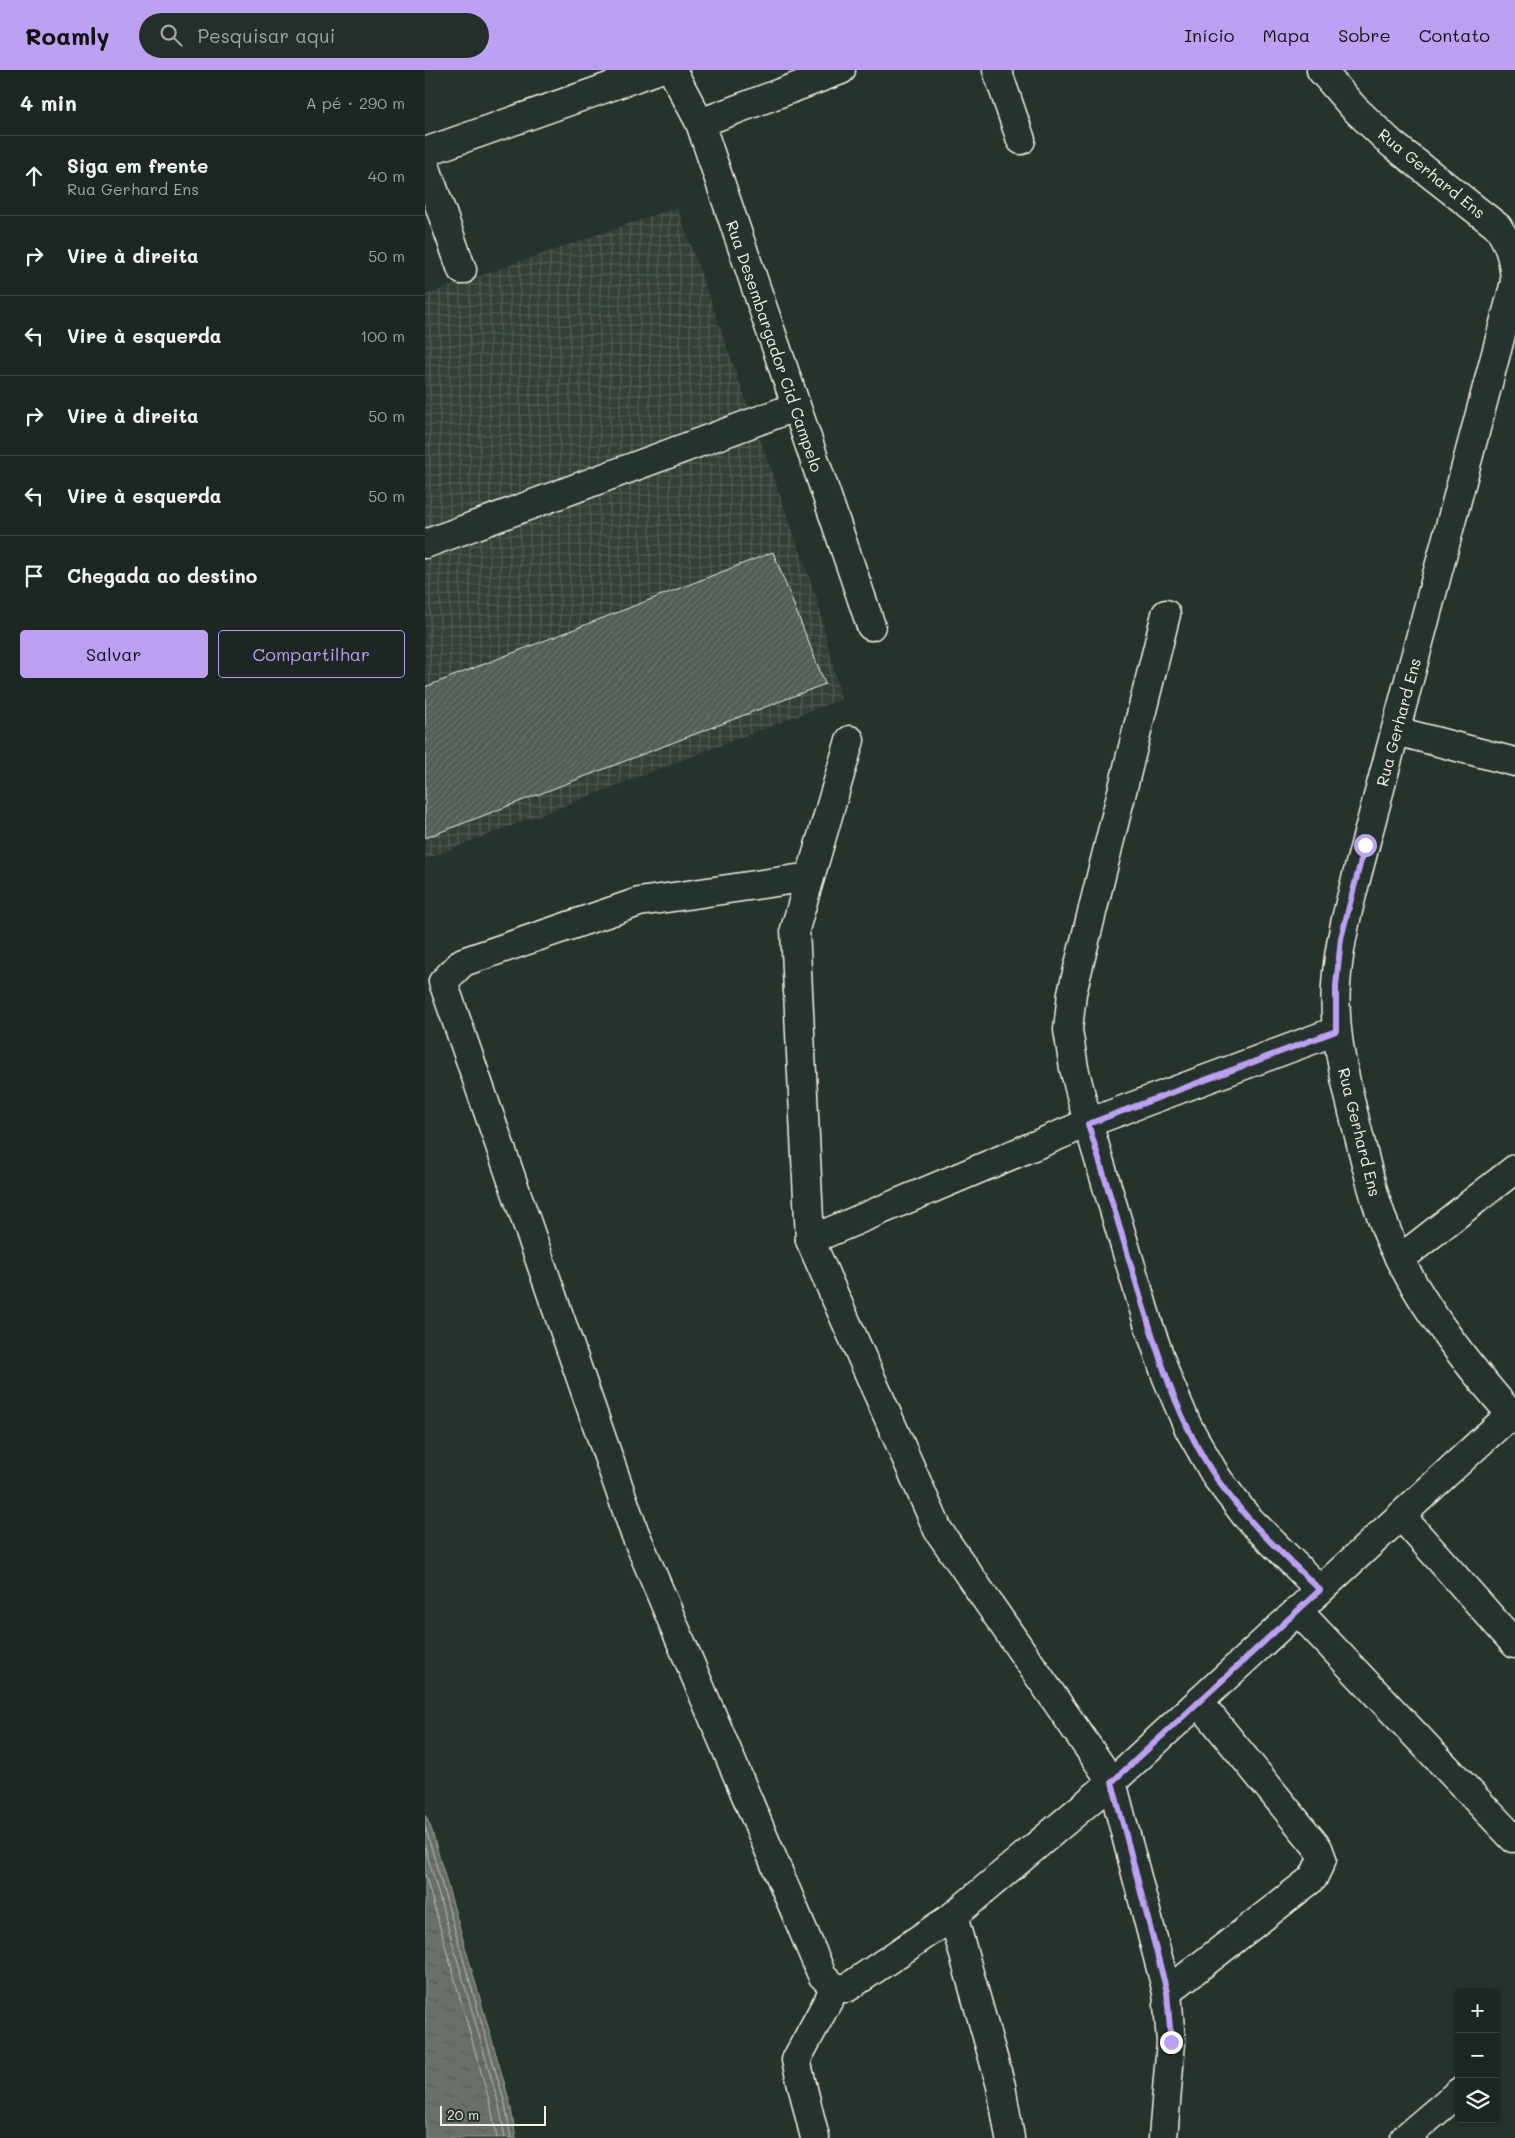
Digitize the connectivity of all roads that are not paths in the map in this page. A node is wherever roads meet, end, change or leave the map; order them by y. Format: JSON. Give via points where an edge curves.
{"nodes":[{"id":1,"x":657,"y":70,"type":"edge"},
{"id":2,"x":672,"y":70,"type":"edge"},
{"id":3,"x":841,"y":70,"type":"edge"},
{"id":4,"x":997,"y":70,"type":"edge"},
{"id":5,"x":1321,"y":70,"type":"edge"},
{"id":6,"x":700,"y":123,"type":"junction"},
{"id":7,"x":1021,"y":140,"type":"dead end"},
{"id":8,"x":425,"y":152,"type":"edge"},
{"id":9,"x":425,"y":165,"type":"edge"},
{"id":10,"x":462,"y":270,"type":"dead end"},
{"id":11,"x":795,"y":408,"type":"junction"},
{"id":12,"x":425,"y":544,"type":"edge"},
{"id":13,"x":1166,"y":614,"type":"dead end"},
{"id":14,"x":871,"y":626,"type":"dead end"},
{"id":15,"x":1396,"y":731,"type":"junction"},
{"id":16,"x":850,"y":740,"type":"dead end"},
{"id":17,"x":1515,"y":762,"type":"edge"},
{"id":18,"x":810,"y":877,"type":"junction"},
{"id":19,"x":1336,"y":1031,"type":"junction"},
{"id":20,"x":1088,"y":1124,"type":"junction"},
{"id":21,"x":1515,"y":1168,"type":"edge"},
{"id":22,"x":811,"y":1240,"type":"junction"},
{"id":23,"x":1399,"y":1259,"type":"junction"},
{"id":24,"x":1513,"y":1417,"type":"edge"},
{"id":25,"x":1401,"y":1516,"type":"junction"},
{"id":26,"x":1320,"y":1590,"type":"junction"},
{"id":27,"x":1297,"y":1611,"type":"junction"},
{"id":28,"x":1515,"y":1644,"type":"edge"},
{"id":29,"x":1199,"y":1702,"type":"junction"},
{"id":30,"x":1112,"y":1782,"type":"junction"},
{"id":31,"x":1513,"y":1838,"type":"dead end"},
{"id":32,"x":953,"y":1916,"type":"junction"},
{"id":33,"x":835,"y":1988,"type":"junction"},
{"id":34,"x":1167,"y":1992,"type":"junction"},
{"id":35,"x":1455,"y":2095,"type":"edge"},
{"id":36,"x":815,"y":2138,"type":"edge"},
{"id":37,"x":1010,"y":2138,"type":"edge"},
{"id":38,"x":1163,"y":2138,"type":"edge"},
{"id":39,"x":1405,"y":2138,"type":"edge"}],
"edges":[{"from":1,"to":8,"type":"street"},
{"from":2,"to":6,"type":"street","name":"Rua Desembargador Cid Campelo"},
{"from":3,"to":6,"type":"street"},
{"from":4,"to":7,"type":"street"},
{"from":5,"to":15,"type":"street","name":"Rua Gerhard Ens","via":[[1392,144],[1499,227],[1514,261],[1515,282]]},
{"from":6,"to":11,"type":"street","name":"Rua Desembargador Cid Campelo"},
{"from":9,"to":10,"type":"street"},
{"from":11,"to":12,"type":"street"},
{"from":11,"to":14,"type":"street","name":"Rua Desembargador Cid Campelo"},
{"from":13,"to":20,"type":"street","via":[[1072,993],[1068,1030]]},
{"from":15,"to":17,"type":"street"},
{"from":15,"to":19,"type":"street","name":"Rua Gerhard Ens","via":[[1341,938]]},
{"from":16,"to":18,"type":"street"},
{"from":18,"to":22,"type":"street","via":[[795,929]]},
{"from":18,"to":33,"type":"street","via":[[639,902],[463,962],[443,982],[634,1531],[822,1975]]},
{"from":19,"to":20,"type":"street"},
{"from":19,"to":23,"type":"street","name":"Rua Gerhard Ens","via":[[1362,1149],[1381,1216]]},
{"from":20,"to":22,"type":"street"},
{"from":20,"to":26,"type":"street","via":[[1148,1323],[1188,1426],[1217,1478],[1246,1516]]},
{"from":21,"to":23,"type":"street"},
{"from":22,"to":30,"type":"street","via":[[938,1530]]},
{"from":23,"to":24,"type":"street","name":"Rua Gerhard Ens","via":[[1430,1312]]},
{"from":24,"to":25,"type":"street"},
{"from":25,"to":26,"type":"street"},
{"from":25,"to":28,"type":"street"},
{"from":26,"to":27,"type":"street"},
{"from":27,"to":29,"type":"street"},
{"from":27,"to":31,"type":"street"},
{"from":29,"to":30,"type":"street"},
{"from":29,"to":34,"type":"street","via":[[1318,1848],[1322,1859],[1313,1878]]},
{"from":30,"to":32,"type":"street"},
{"from":30,"to":34,"type":"street"},
{"from":32,"to":33,"type":"street","via":[[847,1988]]},
{"from":32,"to":37,"type":"street","via":[[1001,2086]]},
{"from":33,"to":36,"type":"street","via":[[796,2060]]},
{"from":34,"to":38,"type":"street","via":[[1171,2042]]},
{"from":35,"to":39,"type":"street"}]}
